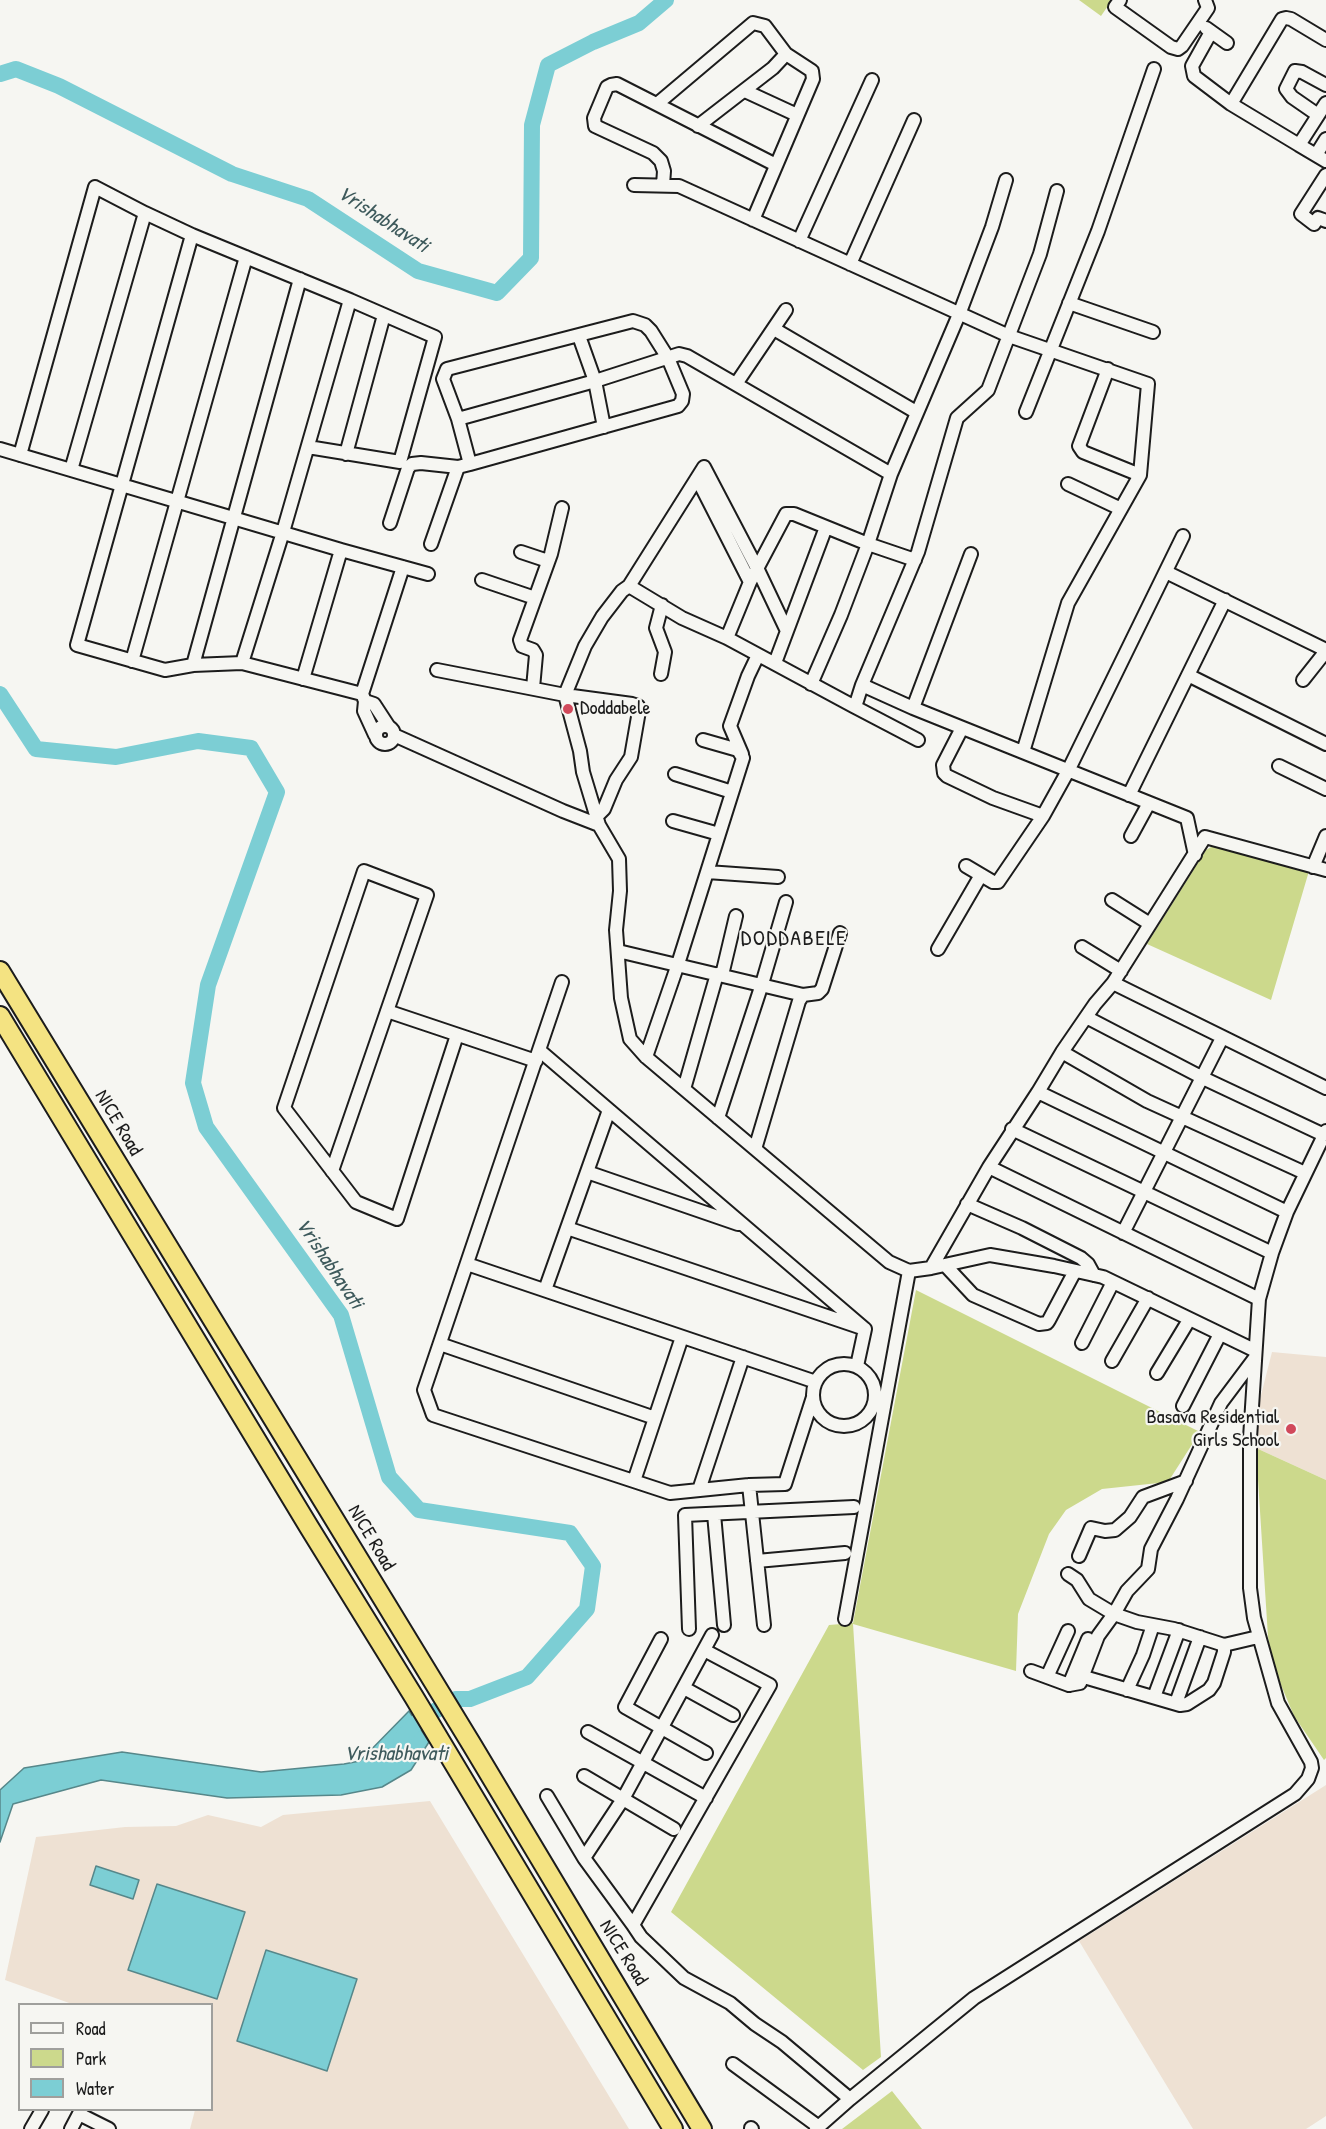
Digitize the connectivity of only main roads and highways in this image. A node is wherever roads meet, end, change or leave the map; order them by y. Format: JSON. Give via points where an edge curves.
{"nodes":[{"id":1,"x":0,"y":971,"type":"edge"},
{"id":2,"x":0,"y":1016,"type":"edge"},
{"id":3,"x":673,"y":2129,"type":"edge"},
{"id":4,"x":702,"y":2129,"type":"edge"}],
"edges":[{"from":1,"to":4,"type":"highway","name":"NICE Road"},
{"from":2,"to":3,"type":"highway"}]}
